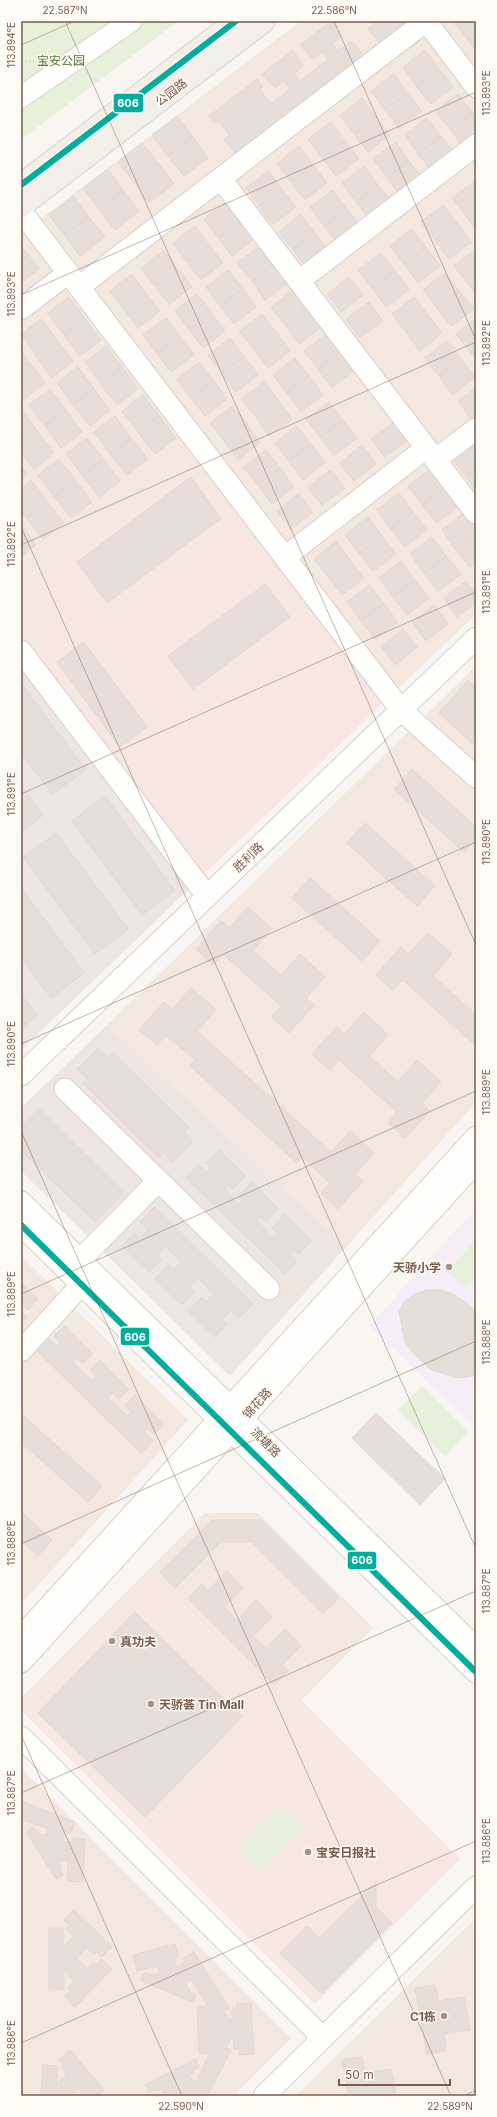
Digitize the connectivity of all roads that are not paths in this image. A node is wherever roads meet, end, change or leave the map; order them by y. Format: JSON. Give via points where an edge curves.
{"nodes":[{"id":1,"x":131,"y":21,"type":"edge"},
{"id":2,"x":236,"y":21,"type":"edge"},
{"id":3,"x":264,"y":21,"type":"edge"},
{"id":4,"x":476,"y":87,"type":"edge"},
{"id":5,"x":21,"y":97,"type":"edge"},
{"id":6,"x":476,"y":145,"type":"edge"},
{"id":7,"x":221,"y":179,"type":"junction"},
{"id":8,"x":21,"y":185,"type":"edge"},
{"id":9,"x":21,"y":206,"type":"edge"},
{"id":10,"x":21,"y":211,"type":"edge"},
{"id":11,"x":74,"y":280,"type":"junction"},
{"id":12,"x":299,"y":281,"type":"junction"},
{"id":13,"x":21,"y":309,"type":"edge"},
{"id":14,"x":476,"y":429,"type":"edge"},
{"id":15,"x":431,"y":454,"type":"junction"},
{"id":16,"x":476,"y":513,"type":"edge"},
{"id":17,"x":284,"y":557,"type":"junction"},
{"id":18,"x":476,"y":638,"type":"edge"},
{"id":19,"x":21,"y":651,"type":"edge"},
{"id":20,"x":401,"y":710,"type":"junction"},
{"id":21,"x":476,"y":778,"type":"edge"},
{"id":22,"x":208,"y":896,"type":"junction"},
{"id":23,"x":21,"y":1075,"type":"edge"},
{"id":24,"x":65,"y":1089,"type":"dead end"},
{"id":25,"x":476,"y":1137,"type":"edge"},
{"id":26,"x":476,"y":1162,"type":"edge"},
{"id":27,"x":158,"y":1180,"type":"junction"},
{"id":28,"x":21,"y":1202,"type":"edge"},
{"id":29,"x":21,"y":1225,"type":"edge"},
{"id":30,"x":80,"y":1260,"type":"junction"},
{"id":31,"x":82,"y":1284,"type":"junction"},
{"id":32,"x":269,"y":1289,"type":"dead end"},
{"id":33,"x":21,"y":1351,"type":"edge"},
{"id":34,"x":231,"y":1419,"type":"junction"},
{"id":35,"x":21,"y":1637,"type":"edge"},
{"id":36,"x":476,"y":1648,"type":"edge"},
{"id":37,"x":21,"y":1662,"type":"edge"},
{"id":38,"x":476,"y":1672,"type":"edge"},
{"id":39,"x":21,"y":1737,"type":"edge"},
{"id":40,"x":476,"y":1886,"type":"edge"},
{"id":41,"x":323,"y":2038,"type":"junction"},
{"id":42,"x":264,"y":2096,"type":"edge"}],
"edges":[{"from":1,"to":5,"type":"street"},
{"from":2,"to":8,"type":"main road","name":"公园路"},
{"from":3,"to":9,"type":"main road","name":"公园路"},
{"from":4,"to":7,"type":"street","via":[[426,21]]},
{"from":6,"to":12,"type":"street"},
{"from":7,"to":11,"type":"street"},
{"from":7,"to":12,"type":"street"},
{"from":10,"to":11,"type":"street"},
{"from":11,"to":13,"type":"street"},
{"from":11,"to":17,"type":"street"},
{"from":12,"to":15,"type":"street"},
{"from":14,"to":15,"type":"street"},
{"from":15,"to":16,"type":"street"},
{"from":15,"to":17,"type":"street"},
{"from":17,"to":20,"type":"street"},
{"from":18,"to":20,"type":"street","name":"胜利路"},
{"from":19,"to":22,"type":"street"},
{"from":20,"to":21,"type":"street"},
{"from":20,"to":22,"type":"street","name":"胜利路"},
{"from":22,"to":23,"type":"street","name":"胜利路"},
{"from":24,"to":27,"type":"street"},
{"from":25,"to":34,"type":"street","name":"锦花路"},
{"from":26,"to":34,"type":"street","name":"锦花路"},
{"from":27,"to":30,"type":"street"},
{"from":27,"to":32,"type":"street"},
{"from":28,"to":30,"type":"street","name":"流塘路"},
{"from":29,"to":31,"type":"street","name":"流塘路"},
{"from":30,"to":34,"type":"street","name":"流塘路"},
{"from":31,"to":33,"type":"street"},
{"from":31,"to":34,"type":"street","name":"流塘路"},
{"from":34,"to":35,"type":"street","name":"锦花路"},
{"from":34,"to":36,"type":"street","name":"流塘路"},
{"from":34,"to":37,"type":"street","name":"锦花路"},
{"from":34,"to":38,"type":"street","name":"流塘路"},
{"from":39,"to":41,"type":"street"},
{"from":40,"to":41,"type":"street"},
{"from":41,"to":42,"type":"street"}]}
